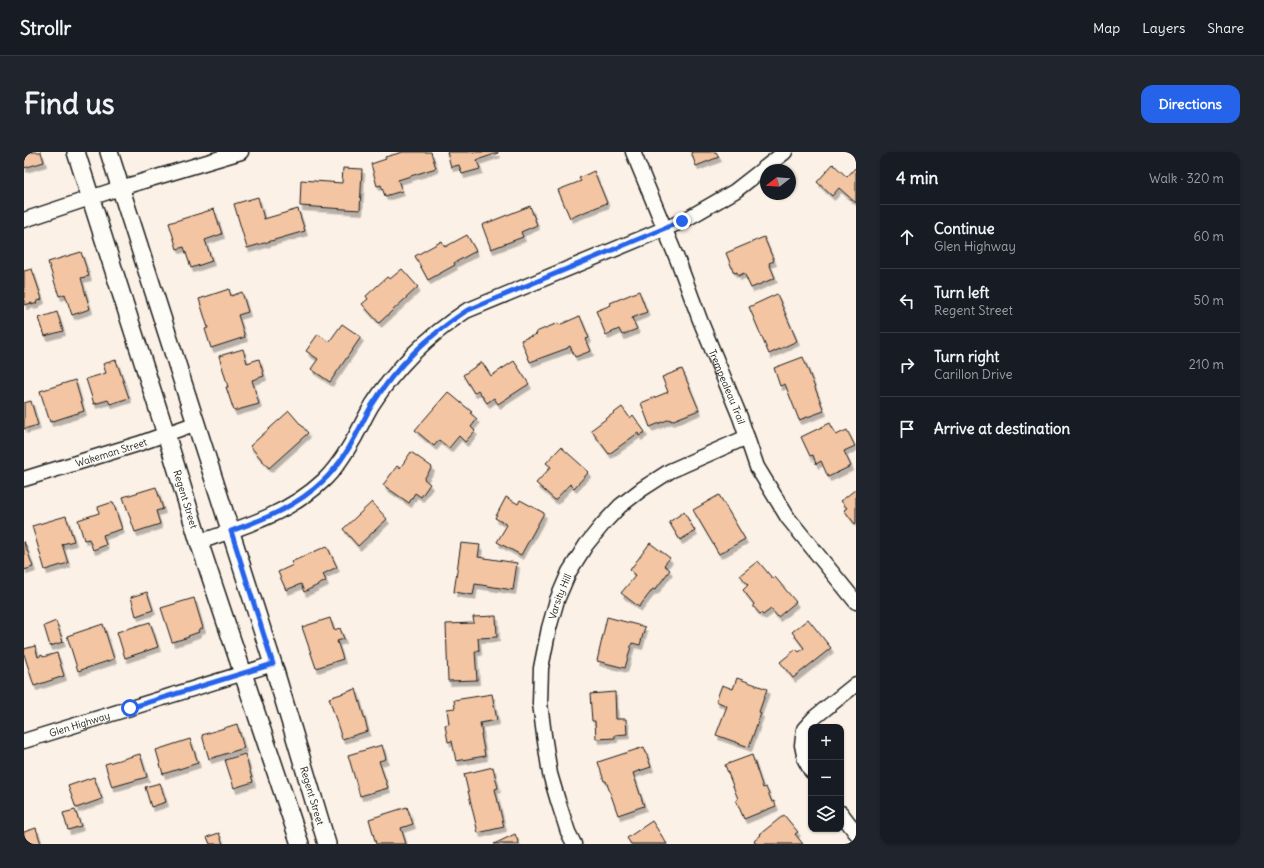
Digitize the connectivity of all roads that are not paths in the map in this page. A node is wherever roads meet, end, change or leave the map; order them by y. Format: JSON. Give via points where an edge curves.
{"nodes":[{"id":1,"x":76,"y":152,"type":"edge"},
{"id":2,"x":109,"y":152,"type":"edge"},
{"id":3,"x":241,"y":152,"type":"edge"},
{"id":4,"x":634,"y":152,"type":"edge"},
{"id":5,"x":785,"y":152,"type":"edge"},
{"id":6,"x":120,"y":188,"type":"junction"},
{"id":7,"x":90,"y":198,"type":"junction"},
{"id":8,"x":24,"y":220,"type":"edge"},
{"id":9,"x":665,"y":228,"type":"junction"},
{"id":10,"x":196,"y":423,"type":"junction"},
{"id":11,"x":166,"y":434,"type":"junction"},
{"id":12,"x":747,"y":437,"type":"junction"},
{"id":13,"x":24,"y":479,"type":"edge"},
{"id":14,"x":231,"y":531,"type":"junction"},
{"id":15,"x":199,"y":542,"type":"junction"},
{"id":16,"x":856,"y":602,"type":"edge"},
{"id":17,"x":273,"y":664,"type":"junction"},
{"id":18,"x":242,"y":674,"type":"junction"},
{"id":19,"x":856,"y":684,"type":"edge"},
{"id":20,"x":24,"y":741,"type":"edge"},
{"id":21,"x":808,"y":766,"type":"edge"},
{"id":22,"x":844,"y":817,"type":"edge"},
{"id":23,"x":856,"y":833,"type":"edge"},
{"id":24,"x":300,"y":844,"type":"edge"},
{"id":25,"x":327,"y":844,"type":"edge"},
{"id":26,"x":574,"y":844,"type":"edge"}],
"edges":[{"from":1,"to":7,"type":"street","name":"Regent Street"},
{"from":2,"to":6,"type":"street","name":"Regent Street"},
{"from":3,"to":6,"type":"street"},
{"from":4,"to":9,"type":"street","name":"Trempealeau Trail"},
{"from":5,"to":9,"type":"street","via":[[735,191]]},
{"from":6,"to":7,"type":"street"},
{"from":6,"to":10,"type":"street","name":"Regent Street"},
{"from":7,"to":8,"type":"street"},
{"from":7,"to":11,"type":"street","name":"Regent Street"},
{"from":9,"to":12,"type":"street","name":"Trempealeau Trail"},
{"from":9,"to":14,"type":"street","via":[[479,305],[442,327],[420,345],[394,373],[354,438],[324,480],[306,496],[278,513]]},
{"from":10,"to":11,"type":"street","name":"Wakeman Street"},
{"from":10,"to":14,"type":"street","name":"Regent Street"},
{"from":11,"to":13,"type":"street","name":"Wakeman Street"},
{"from":11,"to":15,"type":"street","name":"Regent Street"},
{"from":12,"to":16,"type":"street","name":"Trempealeau Trail","via":[[757,467],[788,518]]},
{"from":12,"to":26,"type":"street","name":"Varsity Hill","via":[[670,471],[620,506],[586,545],[569,572],[557,600],[541,668],[540,703],[550,774]]},
{"from":14,"to":15,"type":"street"},
{"from":14,"to":17,"type":"street","name":"Regent Street"},
{"from":15,"to":18,"type":"street","name":"Regent Street"},
{"from":17,"to":18,"type":"street","name":"Glen Highway"},
{"from":17,"to":25,"type":"street","name":"Regent Street"},
{"from":18,"to":20,"type":"street","name":"Glen Highway"},
{"from":18,"to":24,"type":"street","name":"Regent Street"},
{"from":19,"to":21,"type":"street","via":[[804,729],[802,745]]},
{"from":22,"to":23,"type":"street"}]}
